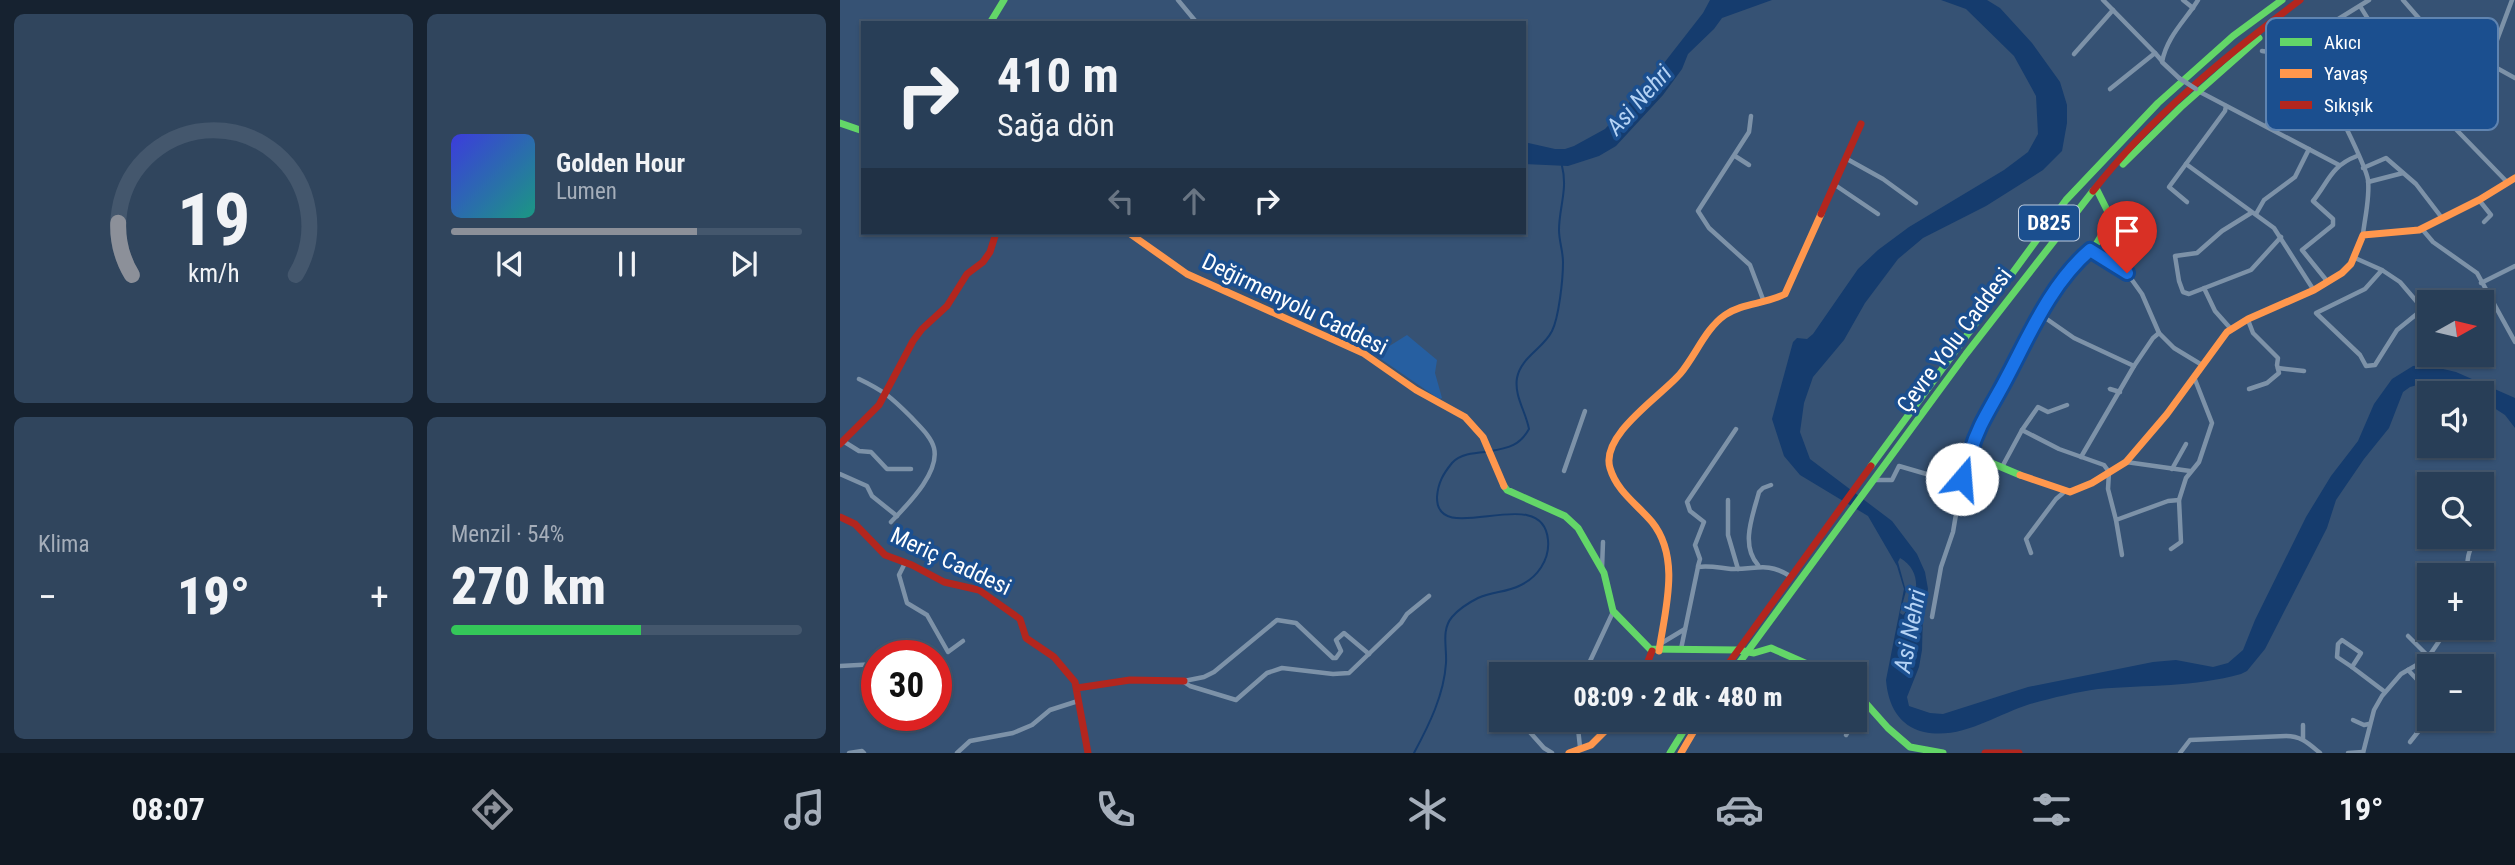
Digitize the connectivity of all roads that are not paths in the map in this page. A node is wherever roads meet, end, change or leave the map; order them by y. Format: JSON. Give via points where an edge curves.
{"nodes":[{"id":1,"x":1004,"y":0,"type":"edge"},
{"id":2,"x":1178,"y":0,"type":"edge"},
{"id":3,"x":2103,"y":0,"type":"edge"},
{"id":4,"x":2183,"y":0,"type":"edge"},
{"id":5,"x":2198,"y":0,"type":"edge"},
{"id":6,"x":2279,"y":0,"type":"edge"},
{"id":7,"x":2300,"y":0,"type":"edge"},
{"id":8,"x":2369,"y":0,"type":"edge"},
{"id":9,"x":2403,"y":0,"type":"edge"},
{"id":10,"x":2512,"y":0,"type":"edge"},
{"id":11,"x":2292,"y":6,"type":"junction"},
{"id":12,"x":2360,"y":6,"type":"junction"},
{"id":13,"x":2193,"y":8,"type":"junction"},
{"id":14,"x":2113,"y":10,"type":"junction"},
{"id":15,"x":2276,"y":18,"type":"edge"},
{"id":16,"x":2280,"y":18,"type":"edge"},
{"id":17,"x":2340,"y":18,"type":"edge"},
{"id":18,"x":2367,"y":18,"type":"edge"},
{"id":19,"x":2419,"y":18,"type":"edge"},
{"id":20,"x":990,"y":21,"type":"edge"},
{"id":21,"x":1195,"y":21,"type":"edge"},
{"id":22,"x":2266,"y":25,"type":"edge"},
{"id":23,"x":2266,"y":32,"type":"edge"},
{"id":24,"x":2498,"y":37,"type":"edge"},
{"id":25,"x":2262,"y":51,"type":"dead end"},
{"id":26,"x":2266,"y":52,"type":"edge"},
{"id":27,"x":2155,"y":53,"type":"junction"},
{"id":28,"x":2074,"y":54,"type":"dead end"},
{"id":29,"x":2162,"y":62,"type":"junction"},
{"id":30,"x":2498,"y":69,"type":"edge"},
{"id":31,"x":2178,"y":78,"type":"junction"},
{"id":32,"x":2515,"y":78,"type":"edge"},
{"id":33,"x":2110,"y":89,"type":"dead end"},
{"id":34,"x":2198,"y":90,"type":"junction"},
{"id":35,"x":2226,"y":106,"type":"junction"},
{"id":36,"x":1751,"y":116,"type":"dead end"},
{"id":37,"x":840,"y":123,"type":"edge"},
{"id":38,"x":1861,"y":124,"type":"dead end"},
{"id":39,"x":2266,"y":126,"type":"edge"},
{"id":40,"x":861,"y":130,"type":"edge"},
{"id":41,"x":2273,"y":130,"type":"edge"},
{"id":42,"x":2347,"y":130,"type":"edge"},
{"id":43,"x":2458,"y":130,"type":"edge"},
{"id":44,"x":2309,"y":149,"type":"junction"},
{"id":45,"x":1735,"y":156,"type":"junction"},
{"id":46,"x":2357,"y":156,"type":"junction"},
{"id":47,"x":1847,"y":159,"type":"junction"},
{"id":48,"x":2186,"y":164,"type":"junction"},
{"id":49,"x":1749,"y":165,"type":"dead end"},
{"id":50,"x":2339,"y":165,"type":"junction"},
{"id":51,"x":2363,"y":168,"type":"junction"},
{"id":52,"x":2403,"y":173,"type":"junction"},
{"id":53,"x":2511,"y":181,"type":"edge"},
{"id":54,"x":2368,"y":182,"type":"junction"},
{"id":55,"x":1835,"y":186,"type":"junction"},
{"id":56,"x":2096,"y":188,"type":"junction"},
{"id":57,"x":2066,"y":200,"type":"junction"},
{"id":58,"x":2479,"y":200,"type":"junction"},
{"id":59,"x":2187,"y":202,"type":"dead end"},
{"id":60,"x":1916,"y":203,"type":"dead end"},
{"id":61,"x":1878,"y":214,"type":"dead end"},
{"id":62,"x":2253,"y":214,"type":"junction"},
{"id":63,"x":2442,"y":219,"type":"junction"},
{"id":64,"x":2484,"y":222,"type":"dead end"},
{"id":65,"x":2421,"y":229,"type":"junction"},
{"id":66,"x":995,"y":235,"type":"edge"},
{"id":67,"x":1131,"y":235,"type":"edge"},
{"id":68,"x":2363,"y":235,"type":"junction"},
{"id":69,"x":2281,"y":237,"type":"junction"},
{"id":70,"x":2090,"y":250,"type":"junction"},
{"id":71,"x":2302,"y":250,"type":"junction"},
{"id":72,"x":2294,"y":256,"type":"junction"},
{"id":73,"x":2355,"y":258,"type":"junction"},
{"id":74,"x":2515,"y":266,"type":"edge"},
{"id":75,"x":2382,"y":270,"type":"junction"},
{"id":76,"x":2327,"y":281,"type":"junction"},
{"id":77,"x":2481,"y":283,"type":"junction"},
{"id":78,"x":2204,"y":288,"type":"junction"},
{"id":79,"x":2314,"y":290,"type":"junction"},
{"id":80,"x":1764,"y":302,"type":"junction"},
{"id":81,"x":2040,"y":314,"type":"junction"},
{"id":82,"x":2248,"y":319,"type":"junction"},
{"id":83,"x":2231,"y":330,"type":"junction"},
{"id":84,"x":2159,"y":333,"type":"junction"},
{"id":85,"x":2515,"y":342,"type":"edge"},
{"id":86,"x":2202,"y":365,"type":"junction"},
{"id":87,"x":2134,"y":366,"type":"junction"},
{"id":88,"x":2278,"y":368,"type":"junction"},
{"id":89,"x":2304,"y":371,"type":"dead end"},
{"id":90,"x":2194,"y":376,"type":"junction"},
{"id":91,"x":859,"y":379,"type":"dead end"},
{"id":92,"x":2110,"y":389,"type":"dead end"},
{"id":93,"x":2249,"y":389,"type":"dead end"},
{"id":94,"x":2120,"y":392,"type":"junction"},
{"id":95,"x":887,"y":393,"type":"junction"},
{"id":96,"x":2067,"y":405,"type":"dead end"},
{"id":97,"x":1585,"y":411,"type":"dead end"},
{"id":98,"x":1736,"y":429,"type":"dead end"},
{"id":99,"x":2022,"y":430,"type":"junction"},
{"id":100,"x":842,"y":443,"type":"edge"},
{"id":101,"x":2186,"y":444,"type":"dead end"},
{"id":102,"x":1973,"y":454,"type":"junction"},
{"id":103,"x":2081,"y":457,"type":"junction"},
{"id":104,"x":2126,"y":462,"type":"junction"},
{"id":105,"x":2002,"y":467,"type":"junction"},
{"id":106,"x":911,"y":469,"type":"dead end"},
{"id":107,"x":2172,"y":470,"type":"junction"},
{"id":108,"x":1564,"y":471,"type":"dead end"},
{"id":109,"x":2190,"y":471,"type":"junction"},
{"id":110,"x":2109,"y":472,"type":"junction"},
{"id":111,"x":840,"y":474,"type":"edge"},
{"id":112,"x":1963,"y":476,"type":"junction"},
{"id":113,"x":1873,"y":479,"type":"junction"},
{"id":114,"x":1771,"y":485,"type":"dead end"},
{"id":115,"x":2063,"y":493,"type":"junction"},
{"id":116,"x":1728,"y":500,"type":"dead end"},
{"id":117,"x":2179,"y":500,"type":"junction"},
{"id":118,"x":897,"y":516,"type":"junction"},
{"id":119,"x":840,"y":517,"type":"edge"},
{"id":120,"x":2116,"y":520,"type":"junction"},
{"id":121,"x":891,"y":522,"type":"dead end"},
{"id":122,"x":1826,"y":537,"type":"junction"},
{"id":123,"x":1603,"y":542,"type":"dead end"},
{"id":124,"x":2171,"y":549,"type":"dead end"},
{"id":125,"x":2031,"y":553,"type":"dead end"},
{"id":126,"x":2122,"y":555,"type":"dead end"},
{"id":127,"x":906,"y":562,"type":"junction"},
{"id":128,"x":1758,"y":566,"type":"junction"},
{"id":129,"x":1698,"y":567,"type":"junction"},
{"id":130,"x":1738,"y":569,"type":"junction"},
{"id":131,"x":1602,"y":570,"type":"junction"},
{"id":132,"x":1790,"y":576,"type":"junction"},
{"id":133,"x":1429,"y":596,"type":"dead end"},
{"id":134,"x":1613,"y":611,"type":"junction"},
{"id":135,"x":1932,"y":617,"type":"dead end"},
{"id":136,"x":1685,"y":628,"type":"junction"},
{"id":137,"x":2408,"y":636,"type":"dead end"},
{"id":138,"x":963,"y":641,"type":"dead end"},
{"id":139,"x":1657,"y":649,"type":"junction"},
{"id":140,"x":1681,"y":650,"type":"junction"},
{"id":141,"x":1716,"y":650,"type":"junction"},
{"id":142,"x":1742,"y":651,"type":"junction"},
{"id":143,"x":1369,"y":654,"type":"junction"},
{"id":144,"x":2426,"y":654,"type":"edge"},
{"id":145,"x":1802,"y":660,"type":"joint"},
{"id":146,"x":1590,"y":662,"type":"edge"},
{"id":147,"x":1650,"y":662,"type":"edge"},
{"id":148,"x":1725,"y":662,"type":"edge"},
{"id":149,"x":1734,"y":662,"type":"edge"},
{"id":150,"x":1806,"y":662,"type":"edge"},
{"id":151,"x":2417,"y":664,"type":"edge"},
{"id":152,"x":861,"y":665,"type":"edge"},
{"id":153,"x":840,"y":666,"type":"edge"},
{"id":154,"x":2351,"y":667,"type":"junction"},
{"id":155,"x":2408,"y":670,"type":"junction"},
{"id":156,"x":2417,"y":679,"type":"edge"},
{"id":157,"x":1184,"y":681,"type":"junction"},
{"id":158,"x":1077,"y":688,"type":"junction"},
{"id":159,"x":2385,"y":692,"type":"junction"},
{"id":160,"x":1078,"y":701,"type":"junction"},
{"id":161,"x":1867,"y":705,"type":"edge"},
{"id":162,"x":2353,"y":720,"type":"dead end"},
{"id":163,"x":2370,"y":724,"type":"junction"},
{"id":164,"x":2303,"y":725,"type":"dead end"},
{"id":165,"x":2420,"y":731,"type":"edge"},
{"id":166,"x":1530,"y":732,"type":"edge"},
{"id":167,"x":1578,"y":732,"type":"edge"},
{"id":168,"x":1605,"y":732,"type":"edge"},
{"id":169,"x":1683,"y":732,"type":"edge"},
{"id":170,"x":1693,"y":732,"type":"edge"},
{"id":171,"x":1848,"y":732,"type":"edge"},
{"id":172,"x":1846,"y":735,"type":"dead end"},
{"id":173,"x":2303,"y":739,"type":"junction"},
{"id":174,"x":2410,"y":743,"type":"dead end"},
{"id":175,"x":1580,"y":747,"type":"junction"},
{"id":176,"x":2363,"y":752,"type":"edge"},
{"id":177,"x":849,"y":753,"type":"edge"},
{"id":178,"x":864,"y":753,"type":"edge"},
{"id":179,"x":957,"y":753,"type":"edge"},
{"id":180,"x":1088,"y":753,"type":"edge"},
{"id":181,"x":1552,"y":753,"type":"edge"},
{"id":182,"x":1569,"y":753,"type":"edge"},
{"id":183,"x":1671,"y":753,"type":"edge"},
{"id":184,"x":1681,"y":753,"type":"edge"},
{"id":185,"x":1942,"y":753,"type":"edge"},
{"id":186,"x":1985,"y":753,"type":"edge"},
{"id":187,"x":2019,"y":753,"type":"edge"},
{"id":188,"x":2180,"y":753,"type":"edge"},
{"id":189,"x":2320,"y":753,"type":"edge"},
{"id":190,"x":2348,"y":753,"type":"edge"}],
"edges":[{"from":1,"to":20,"type":"main road"},
{"from":2,"to":21,"type":"street"},
{"from":3,"to":14,"type":"street"},
{"from":4,"to":13,"type":"street"},
{"from":5,"to":13,"type":"street"},
{"from":6,"to":31,"type":"main road","via":[[2216,43]]},
{"from":6,"to":57,"type":"main road","name":"Çevre Yolu Caddesi","number":"D825","via":[[2158,103]]},
{"from":7,"to":11,"type":"main road","name":"Çevre Yolu Caddesi","number":"D825"},
{"from":8,"to":12,"type":"street"},
{"from":9,"to":19,"type":"street"},
{"from":10,"to":24,"type":"street"},
{"from":11,"to":15,"type":"main road","name":"Çevre Yolu Caddesi","number":"D825"},
{"from":11,"to":16,"type":"main road"},
{"from":12,"to":17,"type":"street"},
{"from":12,"to":18,"type":"street"},
{"from":13,"to":29,"type":"street","via":[[2173,33]]},
{"from":14,"to":27,"type":"street"},
{"from":14,"to":28,"type":"street"},
{"from":22,"to":56,"type":"main road","name":"Çevre Yolu Caddesi","number":"D825","via":[[2166,111]]},
{"from":23,"to":34,"type":"main road"},
{"from":25,"to":26,"type":"street"},
{"from":27,"to":29,"type":"street"},
{"from":27,"to":33,"type":"street"},
{"from":29,"to":31,"type":"street"},
{"from":30,"to":32,"type":"street"},
{"from":31,"to":34,"type":"street","bridge":true},
{"from":31,"to":57,"type":"main road","via":[[2090,168]]},
{"from":34,"to":35,"type":"street"},
{"from":34,"to":56,"type":"main road"},
{"from":35,"to":39,"type":"street"},
{"from":35,"to":48,"type":"street"},
{"from":36,"to":45,"type":"street","via":[[1749,132]]},
{"from":37,"to":40,"type":"main road"},
{"from":38,"to":47,"type":"main road"},
{"from":41,"to":44,"type":"street"},
{"from":42,"to":46,"type":"street"},
{"from":43,"to":53,"type":"street"},
{"from":44,"to":50,"type":"street"},
{"from":44,"to":62,"type":"street","via":[[2295,177]]},
{"from":45,"to":49,"type":"street"},
{"from":45,"to":80,"type":"street","via":[[1698,213],[1709,229],[1750,265]]},
{"from":46,"to":50,"type":"street"},
{"from":46,"to":51,"type":"street"},
{"from":47,"to":55,"type":"main road"},
{"from":47,"to":60,"type":"street"},
{"from":48,"to":59,"type":"street","via":[[2169,187]]},
{"from":48,"to":62,"type":"street"},
{"from":50,"to":71,"type":"street","via":[[2313,201],[2333,219],[2333,225]]},
{"from":51,"to":52,"type":"street","via":[[2386,159]]},
{"from":51,"to":54,"type":"street"},
{"from":52,"to":54,"type":"street"},
{"from":52,"to":63,"type":"street"},
{"from":53,"to":58,"type":"main road"},
{"from":54,"to":68,"type":"street"},
{"from":55,"to":61,"type":"street"},
{"from":55,"to":80,"type":"main road","via":[[1787,291]]},
{"from":56,"to":70,"type":"main road","via":[[2108,218]]},
{"from":56,"to":113,"type":"main road","name":"Çevre Yolu Caddesi","number":"D825"},
{"from":57,"to":122,"type":"main road","name":"Çevre Yolu Caddesi","number":"D825","via":[[1859,484]]},
{"from":58,"to":63,"type":"main road"},
{"from":58,"to":64,"type":"street","via":[[2491,215]]},
{"from":62,"to":69,"type":"street"},
{"from":62,"to":78,"type":"street","via":[[2222,231],[2197,253],[2175,256],[2183,292]]},
{"from":63,"to":65,"type":"main road"},
{"from":65,"to":68,"type":"main road"},
{"from":65,"to":77,"type":"street","via":[[2477,273]]},
{"from":66,"to":95,"type":"main road","via":[[983,262],[967,274],[947,306],[917,335]]},
{"from":67,"to":131,"type":"main road","name":"Değirmenyolu Caddesi","via":[[1187,274],[1370,356],[1416,390],[1465,417],[1480,432],[1504,486],[1570,520]]},
{"from":68,"to":73,"type":"main road"},
{"from":69,"to":72,"type":"street"},
{"from":69,"to":78,"type":"street","via":[[2250,270]]},
{"from":70,"to":81,"type":"main road"},
{"from":70,"to":84,"type":"street","via":[[2127,273]]},
{"from":71,"to":72,"type":"street"},
{"from":71,"to":76,"type":"street"},
{"from":72,"to":79,"type":"street"},
{"from":73,"to":75,"type":"street"},
{"from":73,"to":76,"type":"main road"},
{"from":74,"to":77,"type":"street"},
{"from":75,"to":75,"type":"street","via":[[2400,282],[2423,309],[2397,330],[2375,365],[2366,366],[2316,313],[2365,289]]},
{"from":76,"to":79,"type":"main road"},
{"from":77,"to":85,"type":"street"},
{"from":78,"to":83,"type":"street"},
{"from":79,"to":82,"type":"main road"},
{"from":80,"to":139,"type":"main road","via":[[1734,310],[1715,323],[1681,373],[1634,419],[1610,452],[1615,478],[1667,546],[1668,575]]},
{"from":81,"to":87,"type":"street","via":[[2074,338]]},
{"from":81,"to":102,"type":"main road","via":[[1981,423]]},
{"from":82,"to":83,"type":"main road"},
{"from":82,"to":88,"type":"street","via":[[2253,333],[2278,358]]},
{"from":83,"to":86,"type":"main road"},
{"from":84,"to":86,"type":"street"},
{"from":84,"to":87,"type":"street"},
{"from":86,"to":90,"type":"main road"},
{"from":87,"to":94,"type":"street"},
{"from":88,"to":89,"type":"street"},
{"from":88,"to":93,"type":"street","via":[[2279,373],[2267,383]]},
{"from":90,"to":104,"type":"main road"},
{"from":90,"to":109,"type":"street","via":[[2212,423],[2199,462]]},
{"from":91,"to":95,"type":"street"},
{"from":92,"to":94,"type":"street"},
{"from":94,"to":103,"type":"street"},
{"from":95,"to":100,"type":"main road"},
{"from":95,"to":118,"type":"street","via":[[934,448],[933,465],[925,481]]},
{"from":96,"to":99,"type":"street","via":[[2048,412],[2038,408]]},
{"from":97,"to":108,"type":"street"},
{"from":98,"to":129,"type":"street","via":[[1688,502],[1690,512],[1704,522],[1695,545]]},
{"from":99,"to":103,"type":"street"},
{"from":99,"to":105,"type":"street"},
{"from":100,"to":106,"type":"street","via":[[871,452],[887,469]]},
{"from":101,"to":107,"type":"street"},
{"from":102,"to":105,"type":"main road"},
{"from":102,"to":112,"type":"street"},
{"from":103,"to":110,"type":"street","via":[[2104,465]]},
{"from":104,"to":107,"type":"street"},
{"from":104,"to":110,"type":"main road"},
{"from":105,"to":115,"type":"main road"},
{"from":107,"to":109,"type":"street"},
{"from":109,"to":117,"type":"street"},
{"from":110,"to":115,"type":"main road"},
{"from":110,"to":120,"type":"street"},
{"from":111,"to":118,"type":"street","via":[[867,486],[872,496]]},
{"from":112,"to":113,"type":"street","via":[[1947,480],[1899,466],[1892,480]]},
{"from":112,"to":135,"type":"street"},
{"from":113,"to":122,"type":"main road","name":"Çevre Yolu Caddesi","number":"D825"},
{"from":114,"to":128,"type":"street","via":[[1759,492],[1749,529],[1751,558]]},
{"from":115,"to":125,"type":"street","via":[[2026,538]]},
{"from":116,"to":130,"type":"street","via":[[1729,543]]},
{"from":117,"to":120,"type":"street"},
{"from":117,"to":124,"type":"street","via":[[2181,542]]},
{"from":118,"to":121,"type":"street"},
{"from":119,"to":127,"type":"main road","name":"Meriç Caddesi","via":[[855,524],[880,552]]},
{"from":120,"to":126,"type":"street"},
{"from":122,"to":132,"type":"main road","name":"Çevre Yolu Caddesi","number":"D825"},
{"from":122,"to":142,"type":"main road","name":"Çevre Yolu Caddesi","number":"D825"},
{"from":123,"to":131,"type":"street"},
{"from":127,"to":138,"type":"street","via":[[899,575],[907,603],[927,615],[948,652]]},
{"from":127,"to":158,"type":"main road","name":"Meriç Caddesi","via":[[938,580],[979,590],[1009,608],[1020,618],[1026,638],[1054,657]]},
{"from":128,"to":130,"type":"street"},
{"from":128,"to":132,"type":"street","via":[[1778,568]]},
{"from":129,"to":130,"type":"street"},
{"from":129,"to":136,"type":"street"},
{"from":131,"to":134,"type":"main road","name":"Değirmenyolu Caddesi"},
{"from":132,"to":142,"type":"main road","name":"Çevre Yolu Caddesi","number":"D825"},
{"from":133,"to":143,"type":"street"},
{"from":134,"to":139,"type":"main road","name":"Değirmenyolu Caddesi"},
{"from":134,"to":146,"type":"street"},
{"from":136,"to":139,"type":"street"},
{"from":136,"to":140,"type":"street"},
{"from":137,"to":144,"type":"street"},
{"from":139,"to":140,"type":"main road"},
{"from":139,"to":147,"type":"main road"},
{"from":140,"to":141,"type":"main road"},
{"from":141,"to":142,"type":"main road"},
{"from":141,"to":148,"type":"main road"},
{"from":142,"to":145,"type":"main road","via":[[1770,648]]},
{"from":142,"to":149,"type":"main road","name":"Çevre Yolu Caddesi","number":"D825"},
{"from":143,"to":157,"type":"street","via":[[1346,674],[1287,668],[1271,671],[1236,700]]},
{"from":143,"to":157,"type":"street","via":[[1344,633],[1336,640],[1341,651],[1335,659],[1296,623],[1277,620],[1214,672]]},
{"from":145,"to":150,"type":"main road"},
{"from":151,"to":155,"type":"street"},
{"from":152,"to":153,"type":"street"},
{"from":154,"to":154,"type":"street","via":[[2361,653],[2340,641],[2337,657]]},
{"from":154,"to":159,"type":"street"},
{"from":155,"to":156,"type":"street"},
{"from":155,"to":159,"type":"street"},
{"from":157,"to":158,"type":"main road","via":[[1130,680]]},
{"from":158,"to":160,"type":"main road"},
{"from":159,"to":163,"type":"street"},
{"from":160,"to":179,"type":"street","via":[[1050,710],[1013,733],[970,741]]},
{"from":160,"to":180,"type":"main road"},
{"from":161,"to":185,"type":"main road","via":[[1911,747]]},
{"from":162,"to":163,"type":"street"},
{"from":163,"to":176,"type":"street"},
{"from":164,"to":173,"type":"street"},
{"from":165,"to":174,"type":"street"},
{"from":166,"to":181,"type":"street"},
{"from":167,"to":175,"type":"street"},
{"from":168,"to":175,"type":"main road","via":[[1595,743]]},
{"from":169,"to":183,"type":"main road"},
{"from":170,"to":184,"type":"main road"},
{"from":171,"to":172,"type":"street"},
{"from":173,"to":188,"type":"street","via":[[2190,740]]},
{"from":173,"to":189,"type":"street"},
{"from":175,"to":182,"type":"main road"},
{"from":176,"to":190,"type":"street"},
{"from":177,"to":178,"type":"street"},
{"from":186,"to":187,"type":"main road"}]}
